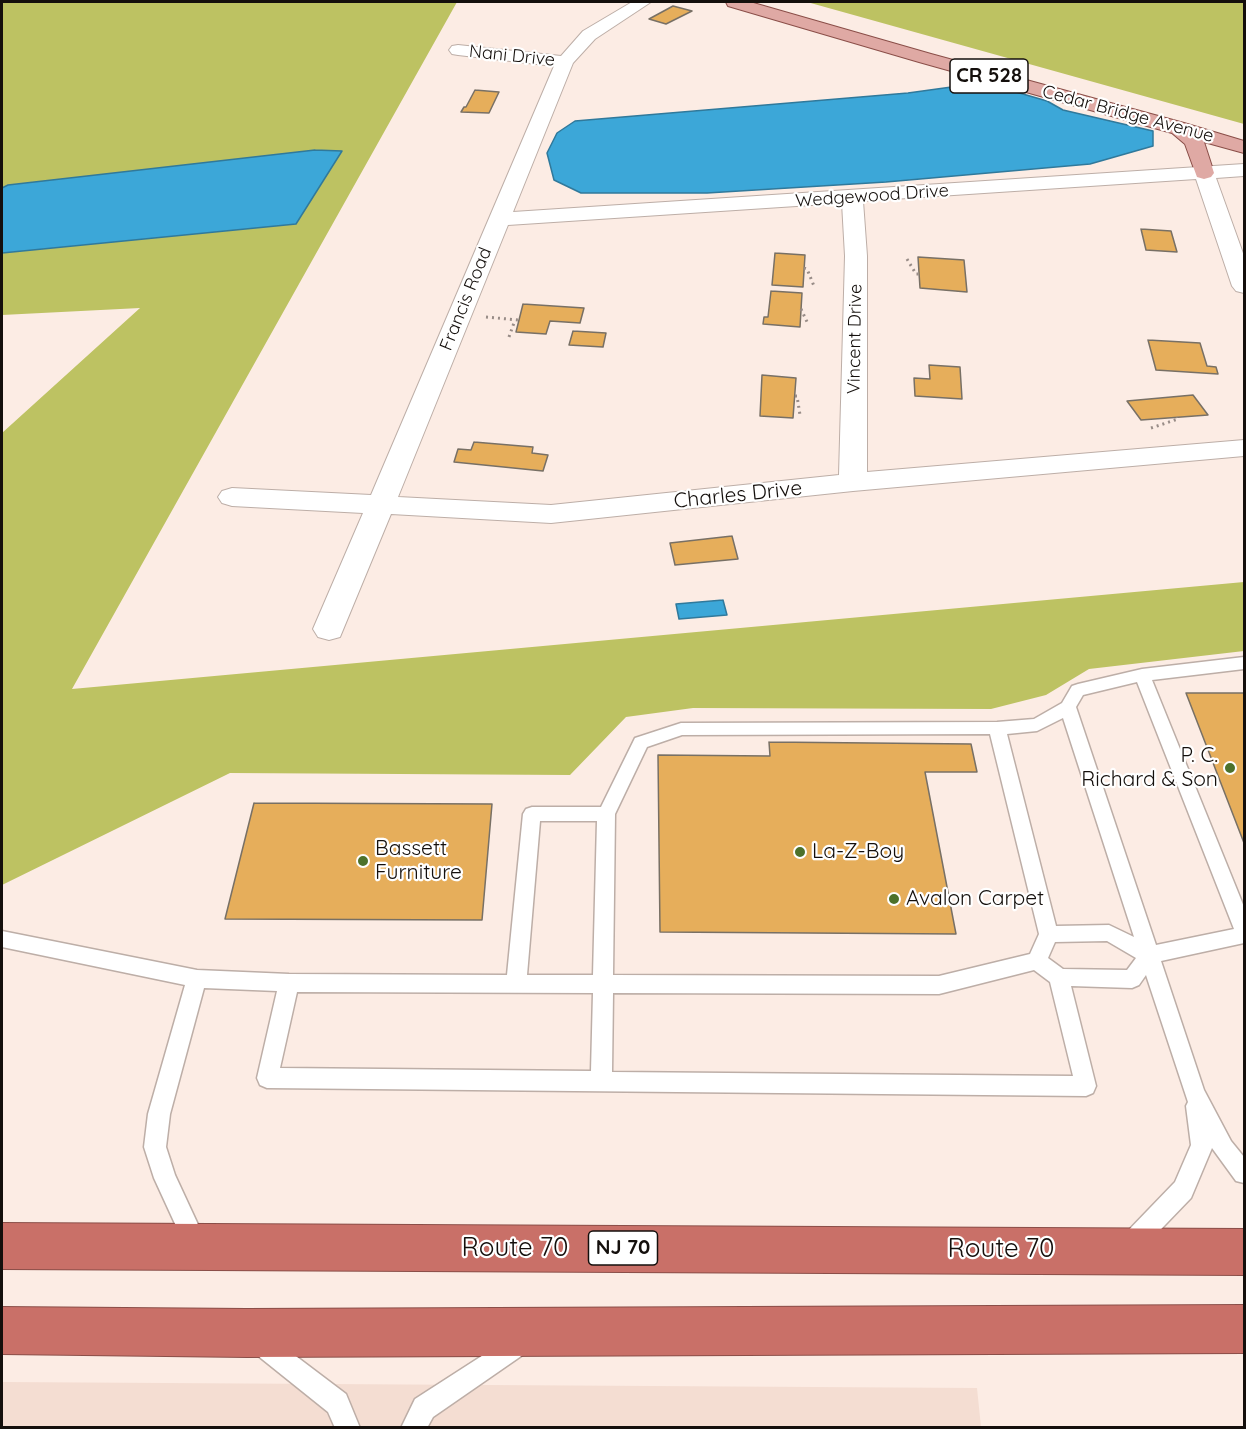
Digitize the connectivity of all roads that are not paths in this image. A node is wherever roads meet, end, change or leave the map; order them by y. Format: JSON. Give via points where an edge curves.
{"nodes":[{"id":1,"x":643,"y":2,"type":"edge"},
{"id":2,"x":734,"y":2,"type":"edge"},
{"id":3,"x":458,"y":50,"type":"dead end"},
{"id":4,"x":565,"y":62,"type":"junction"},
{"id":5,"x":1176,"y":127,"type":"junction"},
{"id":6,"x":1245,"y":147,"type":"edge"},
{"id":7,"x":1245,"y":170,"type":"edge"},
{"id":8,"x":1204,"y":173,"type":"junction"},
{"id":9,"x":852,"y":197,"type":"junction"},
{"id":10,"x":498,"y":219,"type":"junction"},
{"id":11,"x":1245,"y":286,"type":"edge"},
{"id":12,"x":1245,"y":448,"type":"edge"},
{"id":13,"x":853,"y":482,"type":"junction"},
{"id":14,"x":232,"y":498,"type":"dead end"},
{"id":15,"x":381,"y":506,"type":"junction"},
{"id":16,"x":329,"y":629,"type":"dead end"},
{"id":17,"x":1245,"y":663,"type":"edge"},
{"id":18,"x":1142,"y":675,"type":"junction"},
{"id":19,"x":1068,"y":707,"type":"junction"},
{"id":20,"x":997,"y":728,"type":"junction"},
{"id":21,"x":606,"y":814,"type":"junction"},
{"id":22,"x":1245,"y":929,"type":"edge"},
{"id":23,"x":1049,"y":934,"type":"junction"},
{"id":24,"x":1245,"y":935,"type":"edge"},
{"id":25,"x":2,"y":939,"type":"edge"},
{"id":26,"x":1149,"y":955,"type":"junction"},
{"id":27,"x":1037,"y":961,"type":"junction"},
{"id":28,"x":1059,"y":977,"type":"junction"},
{"id":29,"x":197,"y":979,"type":"junction"},
{"id":30,"x":289,"y":983,"type":"junction"},
{"id":31,"x":516,"y":983,"type":"junction"},
{"id":32,"x":602,"y":983,"type":"junction"},
{"id":33,"x":601,"y":1082,"type":"junction"},
{"id":34,"x":1195,"y":1093,"type":"junction"},
{"id":35,"x":1245,"y":1173,"type":"edge"},
{"id":36,"x":2,"y":1246,"type":"edge"},
{"id":37,"x":198,"y":1248,"type":"junction"},
{"id":38,"x":1126,"y":1250,"type":"junction"},
{"id":39,"x":1245,"y":1252,"type":"edge"},
{"id":40,"x":1245,"y":1329,"type":"edge"},
{"id":41,"x":2,"y":1331,"type":"edge"},
{"id":42,"x":539,"y":1331,"type":"junction"},
{"id":43,"x":247,"y":1333,"type":"junction"},
{"id":44,"x":348,"y":1428,"type":"edge"},
{"id":45,"x":413,"y":1428,"type":"edge"}],
"edges":[{"from":1,"to":4,"type":"street","name":"Francis Road","via":[[589,35]]},
{"from":2,"to":5,"type":"main road","name":"Cedar Bridge Avenue","number":"CR 528"},
{"from":3,"to":4,"type":"street","name":"Nani Drive"},
{"from":4,"to":10,"type":"street","name":"Francis Road"},
{"from":5,"to":6,"type":"main road","name":"Cedar Bridge Avenue","number":"CR 528"},
{"from":5,"to":8,"type":"main road","via":[[1194,142]]},
{"from":7,"to":8,"type":"street","name":"Wedgewood Drive"},
{"from":8,"to":9,"type":"street","name":"Wedgewood Drive"},
{"from":8,"to":11,"type":"street"},
{"from":9,"to":10,"type":"street","name":"Wedgewood Drive"},
{"from":9,"to":13,"type":"street","name":"Vincent Drive","via":[[856,256]]},
{"from":10,"to":15,"type":"street","name":"Francis Road"},
{"from":12,"to":13,"type":"street","name":"Charles Drive"},
{"from":13,"to":15,"type":"street","name":"Charles Drive","via":[[551,514]]},
{"from":14,"to":15,"type":"street","name":"Charles Drive"},
{"from":15,"to":16,"type":"street","name":"Francis Road"},
{"from":17,"to":18,"type":"lane"},
{"from":18,"to":19,"type":"lane","via":[[1078,690]]},
{"from":18,"to":22,"type":"lane"},
{"from":19,"to":20,"type":"lane","via":[[1037,725]]},
{"from":19,"to":26,"type":"lane"},
{"from":20,"to":21,"type":"lane","via":[[681,729],[641,743]]},
{"from":20,"to":23,"type":"lane"},
{"from":21,"to":31,"type":"lane","via":[[532,814]]},
{"from":21,"to":32,"type":"lane"},
{"from":23,"to":26,"type":"lane","via":[[1110,933]]},
{"from":23,"to":27,"type":"lane"},
{"from":24,"to":26,"type":"lane"},
{"from":25,"to":29,"type":"lane"},
{"from":26,"to":28,"type":"lane","via":[[1132,979]]},
{"from":26,"to":34,"type":"lane"},
{"from":27,"to":28,"type":"lane"},
{"from":27,"to":32,"type":"lane","via":[[939,985]]},
{"from":28,"to":33,"type":"lane","via":[[1086,1086]]},
{"from":29,"to":30,"type":"lane"},
{"from":29,"to":37,"type":"lane","via":[[159,1114],[155,1147]]},
{"from":30,"to":31,"type":"lane"},
{"from":30,"to":33,"type":"lane","via":[[267,1078]]},
{"from":31,"to":32,"type":"lane"},
{"from":32,"to":33,"type":"lane"},
{"from":34,"to":35,"type":"lane","via":[[1223,1148]]},
{"from":34,"to":38,"type":"lane","via":[[1202,1145],[1183,1190]]},
{"from":36,"to":37,"type":"highway","name":"Route 70","number":"NJ 70"},
{"from":37,"to":38,"type":"highway","name":"Route 70","number":"NJ 70"},
{"from":38,"to":39,"type":"highway","name":"Route 70","number":"NJ 70"},
{"from":40,"to":42,"type":"highway"},
{"from":41,"to":43,"type":"highway"},
{"from":42,"to":43,"type":"highway"},
{"from":42,"to":45,"type":"lane","via":[[424,1408]]},
{"from":43,"to":44,"type":"lane","via":[[337,1403]]}]}
